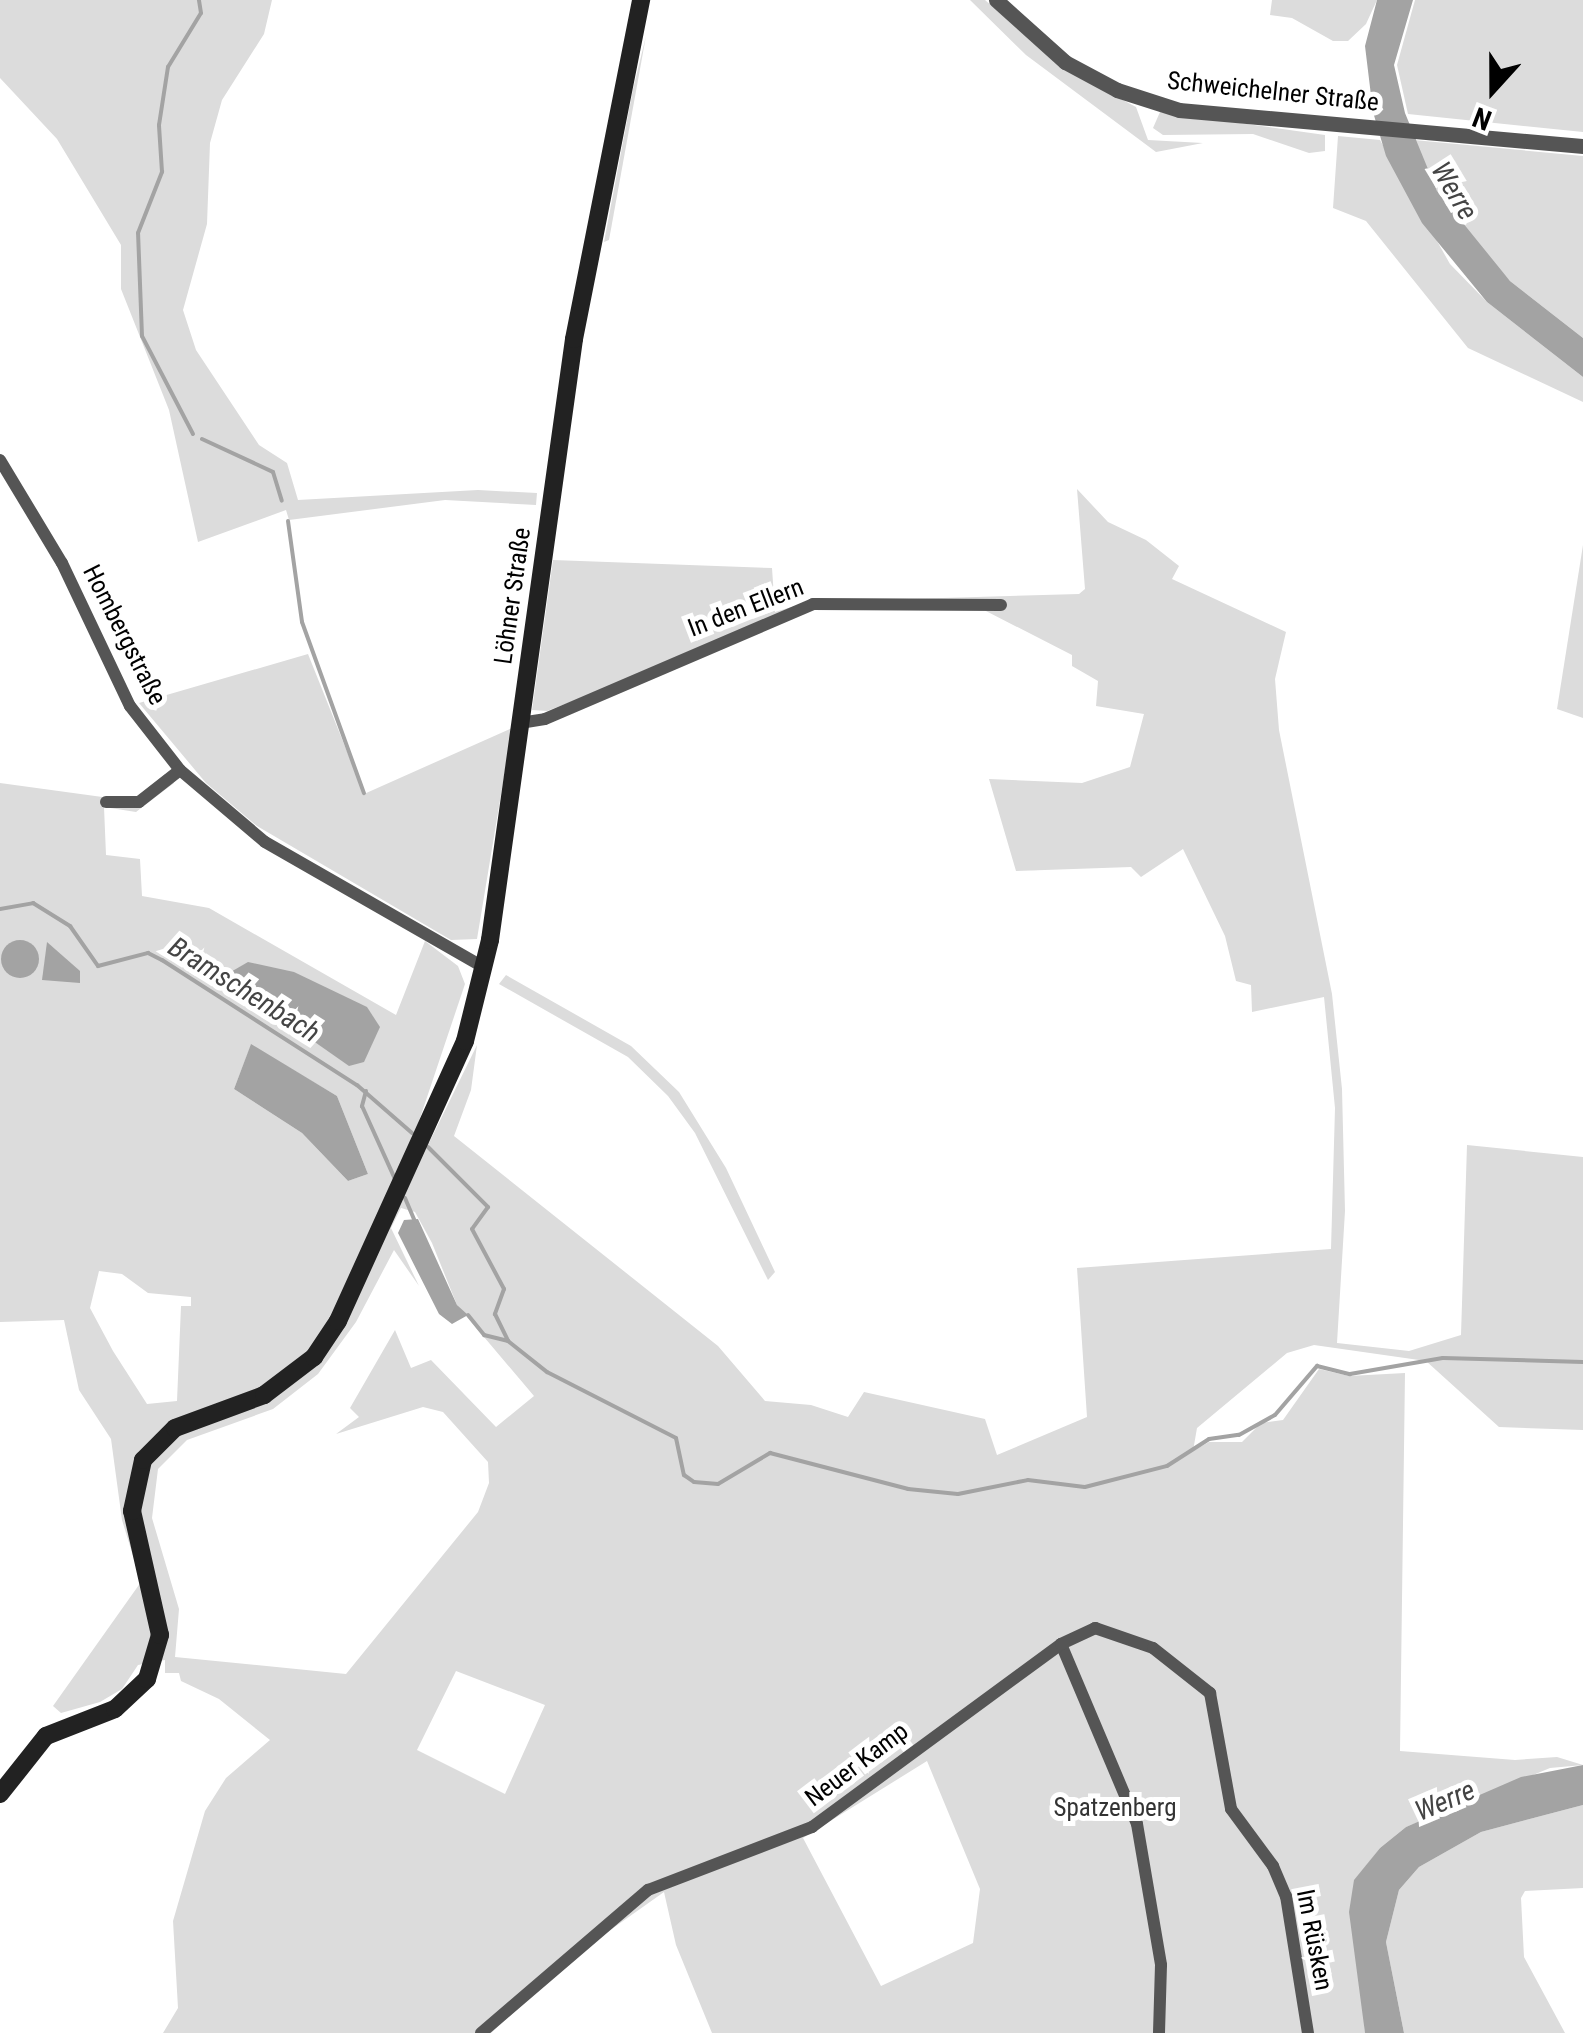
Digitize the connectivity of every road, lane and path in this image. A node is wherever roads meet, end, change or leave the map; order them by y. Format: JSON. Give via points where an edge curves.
{"nodes":[{"id":1,"x":641,"y":0,"type":"edge"},
{"id":2,"x":996,"y":0,"type":"edge"},
{"id":3,"x":1583,"y":146,"type":"edge"},
{"id":4,"x":0,"y":460,"type":"edge"},
{"id":5,"x":1001,"y":605,"type":"dead end"},
{"id":6,"x":520,"y":723,"type":"junction"},
{"id":7,"x":180,"y":770,"type":"junction"},
{"id":8,"x":106,"y":802,"type":"dead end"},
{"id":9,"x":485,"y":968,"type":"junction"},
{"id":10,"x":1060,"y":1644,"type":"junction"},
{"id":11,"x":1210,"y":1692,"type":"joint"},
{"id":12,"x":0,"y":1794,"type":"edge"},
{"id":13,"x":481,"y":2033,"type":"edge"},
{"id":14,"x":1158,"y":2033,"type":"edge"},
{"id":15,"x":1308,"y":2033,"type":"edge"}],
"edges":[{"from":1,"to":6,"type":"main road","name":"Löhner Straße","via":[[577,322]]},
{"from":2,"to":3,"type":"street","name":"Schweichelner Straße","via":[[1040,43],[1117,90],[1179,110]]},
{"from":4,"to":7,"type":"street","name":"Hombergstraße","via":[[62,563],[130,706]]},
{"from":5,"to":6,"type":"street","name":"In den Ellern","via":[[813,604],[545,719]]},
{"from":6,"to":9,"type":"main road","name":"Löhner Straße"},
{"from":7,"to":8,"type":"street","via":[[139,802]]},
{"from":7,"to":9,"type":"street","name":"Hombergstraße","via":[[266,842]]},
{"from":9,"to":12,"type":"main road","name":"Löhner Straße","via":[[465,1041],[338,1320],[314,1357],[264,1395],[176,1428],[143,1460],[132,1512],[160,1622],[154,1666],[141,1688],[115,1709],[46,1736]]},
{"from":10,"to":11,"type":"street","name":"Neuer Kamp","via":[[1094,1628],[1121,1633],[1171,1658]]},
{"from":10,"to":13,"type":"street","name":"Neuer Kamp","via":[[812,1827],[648,1890]]},
{"from":10,"to":14,"type":"street","via":[[1138,1824],[1161,1966]]},
{"from":11,"to":15,"type":"street","name":"Im Rüsken","via":[[1231,1810],[1273,1866],[1286,1896]]}]}
